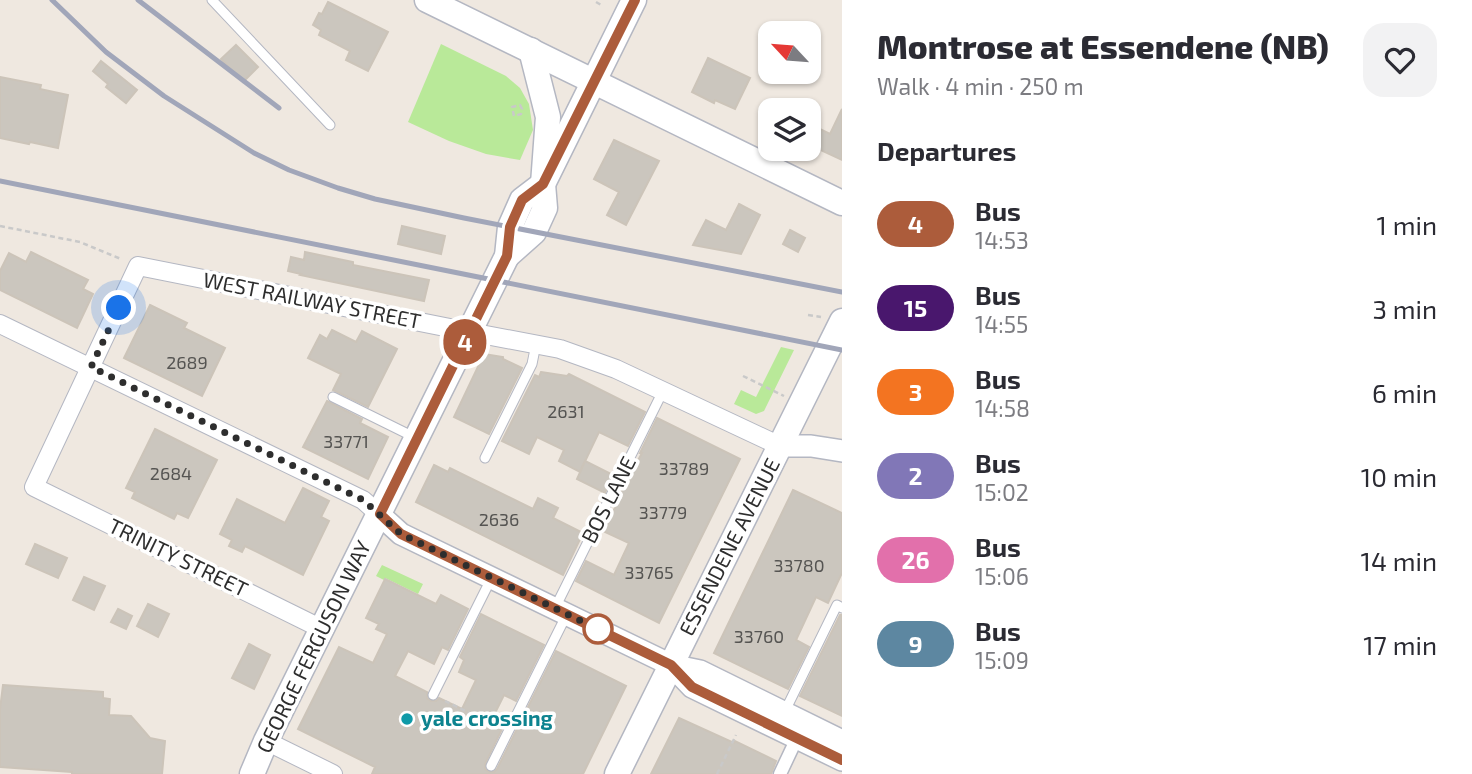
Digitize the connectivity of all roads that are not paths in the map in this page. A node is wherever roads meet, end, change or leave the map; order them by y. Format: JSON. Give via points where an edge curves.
{"nodes":[{"id":1,"x":212,"y":0,"type":"edge"},
{"id":2,"x":427,"y":0,"type":"edge"},
{"id":3,"x":634,"y":0,"type":"edge"},
{"id":4,"x":531,"y":50,"type":"junction"},
{"id":5,"x":594,"y":81,"type":"junction"},
{"id":6,"x":330,"y":125,"type":"dead end"},
{"id":7,"x":543,"y":184,"type":"junction"},
{"id":8,"x":842,"y":203,"type":"edge"},
{"id":9,"x":842,"y":321,"type":"edge"},
{"id":10,"x":0,"y":324,"type":"edge"},
{"id":11,"x":470,"y":332,"type":"junction"},
{"id":12,"x":536,"y":344,"type":"junction"},
{"id":13,"x":91,"y":367,"type":"junction"},
{"id":14,"x":663,"y":391,"type":"junction"},
{"id":15,"x":332,"y":397,"type":"dead end"},
{"id":16,"x":418,"y":438,"type":"junction"},
{"id":17,"x":780,"y":446,"type":"junction"},
{"id":18,"x":842,"y":451,"type":"edge"},
{"id":19,"x":485,"y":458,"type":"dead end"},
{"id":20,"x":380,"y":514,"type":"junction"},
{"id":21,"x":492,"y":578,"type":"junction"},
{"id":22,"x":839,"y":607,"type":"edge"},
{"id":23,"x":561,"y":611,"type":"junction"},
{"id":24,"x":322,"y":629,"type":"junction"},
{"id":25,"x":671,"y":665,"type":"junction"},
{"id":26,"x":434,"y":693,"type":"road end"},
{"id":27,"x":784,"y":712,"type":"junction"},
{"id":28,"x":797,"y":738,"type":"junction"},
{"id":29,"x":266,"y":741,"type":"junction"},
{"id":30,"x":842,"y":741,"type":"edge"},
{"id":31,"x":842,"y":760,"type":"edge"},
{"id":32,"x":491,"y":766,"type":"dead end"},
{"id":33,"x":252,"y":774,"type":"edge"},
{"id":34,"x":333,"y":774,"type":"edge"},
{"id":35,"x":617,"y":774,"type":"edge"},
{"id":36,"x":780,"y":774,"type":"edge"}],
"edges":[{"from":1,"to":6,"type":"lane"},
{"from":2,"to":4,"type":"main road"},
{"from":3,"to":5,"type":"main road","name":"GEORGE FERGUSON WAY"},
{"from":4,"to":5,"type":"main road"},
{"from":4,"to":7,"type":"main road","via":[[548,117]]},
{"from":5,"to":7,"type":"main road","name":"GEORGE FERGUSON WAY"},
{"from":5,"to":8,"type":"main road"},
{"from":7,"to":11,"type":"main road","name":"GEORGE FERGUSON WAY","via":[[522,200],[510,227],[507,256]]},
{"from":9,"to":17,"type":"main road","name":"ESSENDENE AVENUE"},
{"from":10,"to":13,"type":"street"},
{"from":11,"to":12,"type":"street","name":"WEST RAILWAY STREET"},
{"from":11,"to":13,"type":"street","name":"WEST RAILWAY STREET","via":[[138,266]]},
{"from":11,"to":16,"type":"main road","name":"GEORGE FERGUSON WAY"},
{"from":12,"to":14,"type":"street","name":"WEST RAILWAY STREET","via":[[616,369]]},
{"from":12,"to":19,"type":"lane","via":[[532,364]]},
{"from":13,"to":20,"type":"street","via":[[363,500]]},
{"from":13,"to":24,"type":"street","name":"TRINITY STREET","via":[[34,487]]},
{"from":14,"to":17,"type":"street","name":"WEST RAILWAY STREET"},
{"from":14,"to":23,"type":"lane","name":"BOS LANE"},
{"from":15,"to":16,"type":"lane"},
{"from":16,"to":20,"type":"main road","name":"GEORGE FERGUSON WAY"},
{"from":17,"to":18,"type":"street","name":"WEST RAILWAY STREET"},
{"from":17,"to":25,"type":"main road","name":"ESSENDENE AVENUE"},
{"from":20,"to":21,"type":"street","via":[[401,534]]},
{"from":20,"to":24,"type":"main road","name":"GEORGE FERGUSON WAY"},
{"from":21,"to":23,"type":"street"},
{"from":21,"to":26,"type":"lane"},
{"from":22,"to":27,"type":"lane"},
{"from":23,"to":25,"type":"street"},
{"from":23,"to":32,"type":"lane","name":"BOS LANE"},
{"from":24,"to":29,"type":"main road","name":"GEORGE FERGUSON WAY"},
{"from":25,"to":27,"type":"street","via":[[700,671]]},
{"from":25,"to":28,"type":"street","via":[[692,687]]},
{"from":25,"to":35,"type":"main road","name":"ESSENDENE AVENUE"},
{"from":27,"to":30,"type":"street"},
{"from":28,"to":31,"type":"street"},
{"from":28,"to":36,"type":"street"},
{"from":29,"to":33,"type":"main road","name":"GEORGE FERGUSON WAY"},
{"from":29,"to":34,"type":"street"}]}
